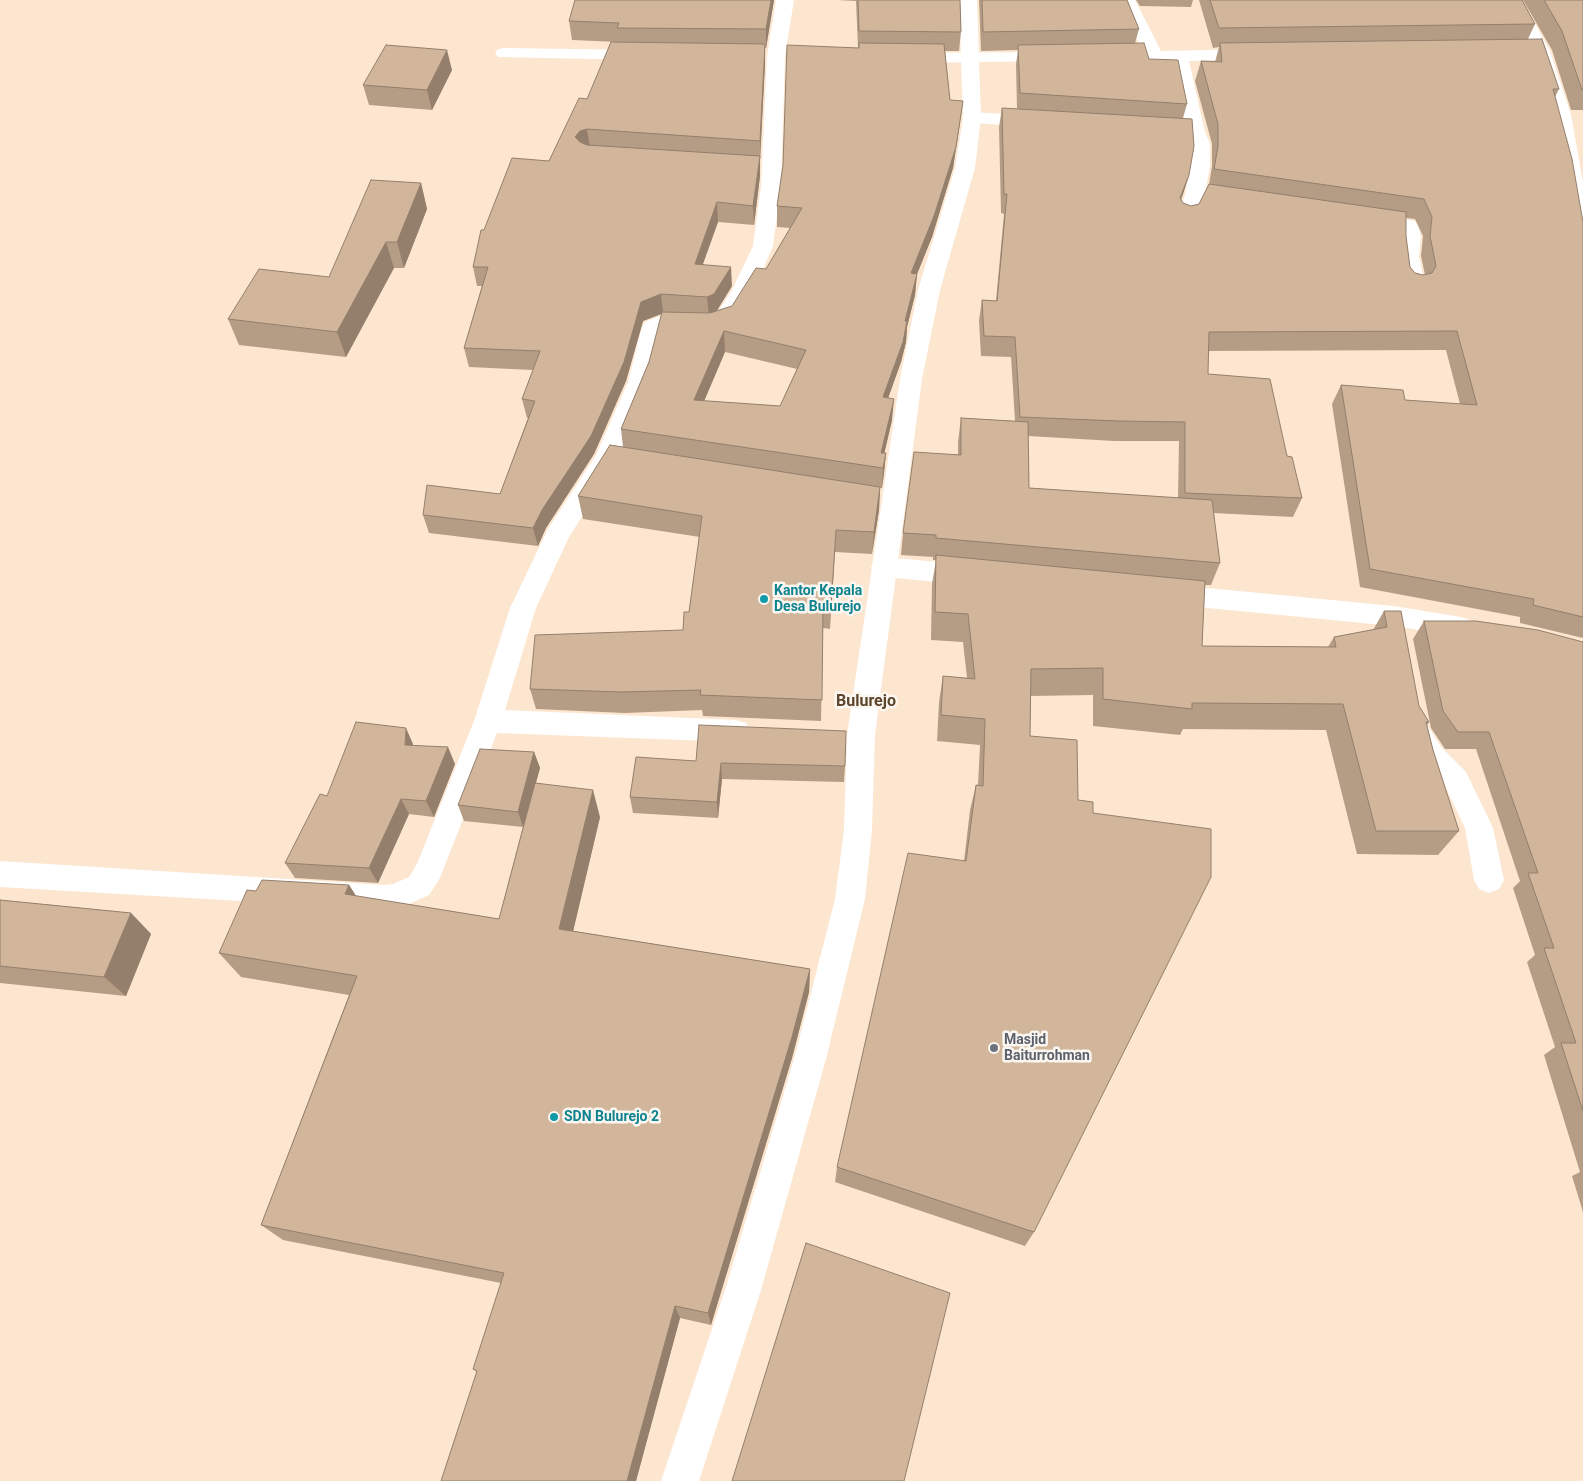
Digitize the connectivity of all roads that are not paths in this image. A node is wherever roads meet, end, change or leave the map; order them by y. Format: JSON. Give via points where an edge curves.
{"nodes":[{"id":1,"x":785,"y":0,"type":"edge"},
{"id":2,"x":968,"y":0,"type":"edge"},
{"id":3,"x":1126,"y":0,"type":"edge"},
{"id":4,"x":1513,"y":0,"type":"edge"},
{"id":5,"x":1521,"y":51,"type":"edge"},
{"id":6,"x":1541,"y":51,"type":"junction"},
{"id":7,"x":504,"y":53,"type":"dead end"},
{"id":8,"x":1277,"y":54,"type":"edge"},
{"id":9,"x":660,"y":55,"type":"edge"},
{"id":10,"x":1155,"y":56,"type":"junction"},
{"id":11,"x":1179,"y":56,"type":"junction"},
{"id":12,"x":1068,"y":57,"type":"edge"},
{"id":13,"x":1097,"y":57,"type":"edge"},
{"id":14,"x":893,"y":58,"type":"edge"},
{"id":15,"x":971,"y":58,"type":"junction"},
{"id":16,"x":972,"y":118,"type":"junction"},
{"id":17,"x":1060,"y":124,"type":"edge"},
{"id":18,"x":1139,"y":130,"type":"edge"},
{"id":19,"x":1195,"y":132,"type":"junction"},
{"id":20,"x":1346,"y":215,"type":"edge"},
{"id":21,"x":1186,"y":218,"type":"edge"},
{"id":22,"x":1583,"y":241,"type":"edge"},
{"id":23,"x":1414,"y":286,"type":"edge"},
{"id":24,"x":884,"y":567,"type":"junction"},
{"id":25,"x":992,"y":577,"type":"edge"},
{"id":26,"x":1139,"y":592,"type":"edge"},
{"id":27,"x":1488,"y":631,"type":"edge"},
{"id":28,"x":1410,"y":706,"type":"edge"},
{"id":29,"x":488,"y":721,"type":"junction"},
{"id":30,"x":761,"y":732,"type":"edge"},
{"id":31,"x":0,"y":874,"type":"edge"},
{"id":32,"x":1489,"y":880,"type":"dead end"},
{"id":33,"x":680,"y":1481,"type":"edge"}],
"edges":[{"from":1,"to":29,"type":"street","via":[[762,168],[763,246],[743,290],[724,320],[710,325],[663,322],[652,327],[617,459],[557,536],[523,608]]},
{"from":2,"to":15,"type":"street"},
{"from":3,"to":10,"type":"street"},
{"from":4,"to":6,"type":"street"},
{"from":5,"to":6,"type":"street"},
{"from":6,"to":22,"type":"street","via":[[1562,115]]},
{"from":7,"to":9,"type":"street"},
{"from":8,"to":11,"type":"street"},
{"from":10,"to":11,"type":"street"},
{"from":10,"to":13,"type":"street"},
{"from":11,"to":19,"type":"street"},
{"from":12,"to":15,"type":"street"},
{"from":14,"to":15,"type":"street"},
{"from":15,"to":16,"type":"street"},
{"from":16,"to":17,"type":"street"},
{"from":16,"to":24,"type":"street","via":[[965,168],[929,290],[883,499]]},
{"from":18,"to":19,"type":"street"},
{"from":19,"to":21,"type":"street","via":[[1200,144],[1204,196]]},
{"from":20,"to":23,"type":"street","via":[[1408,226]]},
{"from":24,"to":25,"type":"street"},
{"from":24,"to":33,"type":"street","via":[[851,735],[858,830],[850,899],[805,1077],[742,1290]]},
{"from":26,"to":27,"type":"street","via":[[1396,629]]},
{"from":28,"to":32,"type":"street","via":[[1416,732],[1431,755],[1456,780],[1475,820]]},
{"from":29,"to":30,"type":"street"},
{"from":29,"to":31,"type":"street","via":[[429,871],[419,886],[396,898]]}]}
